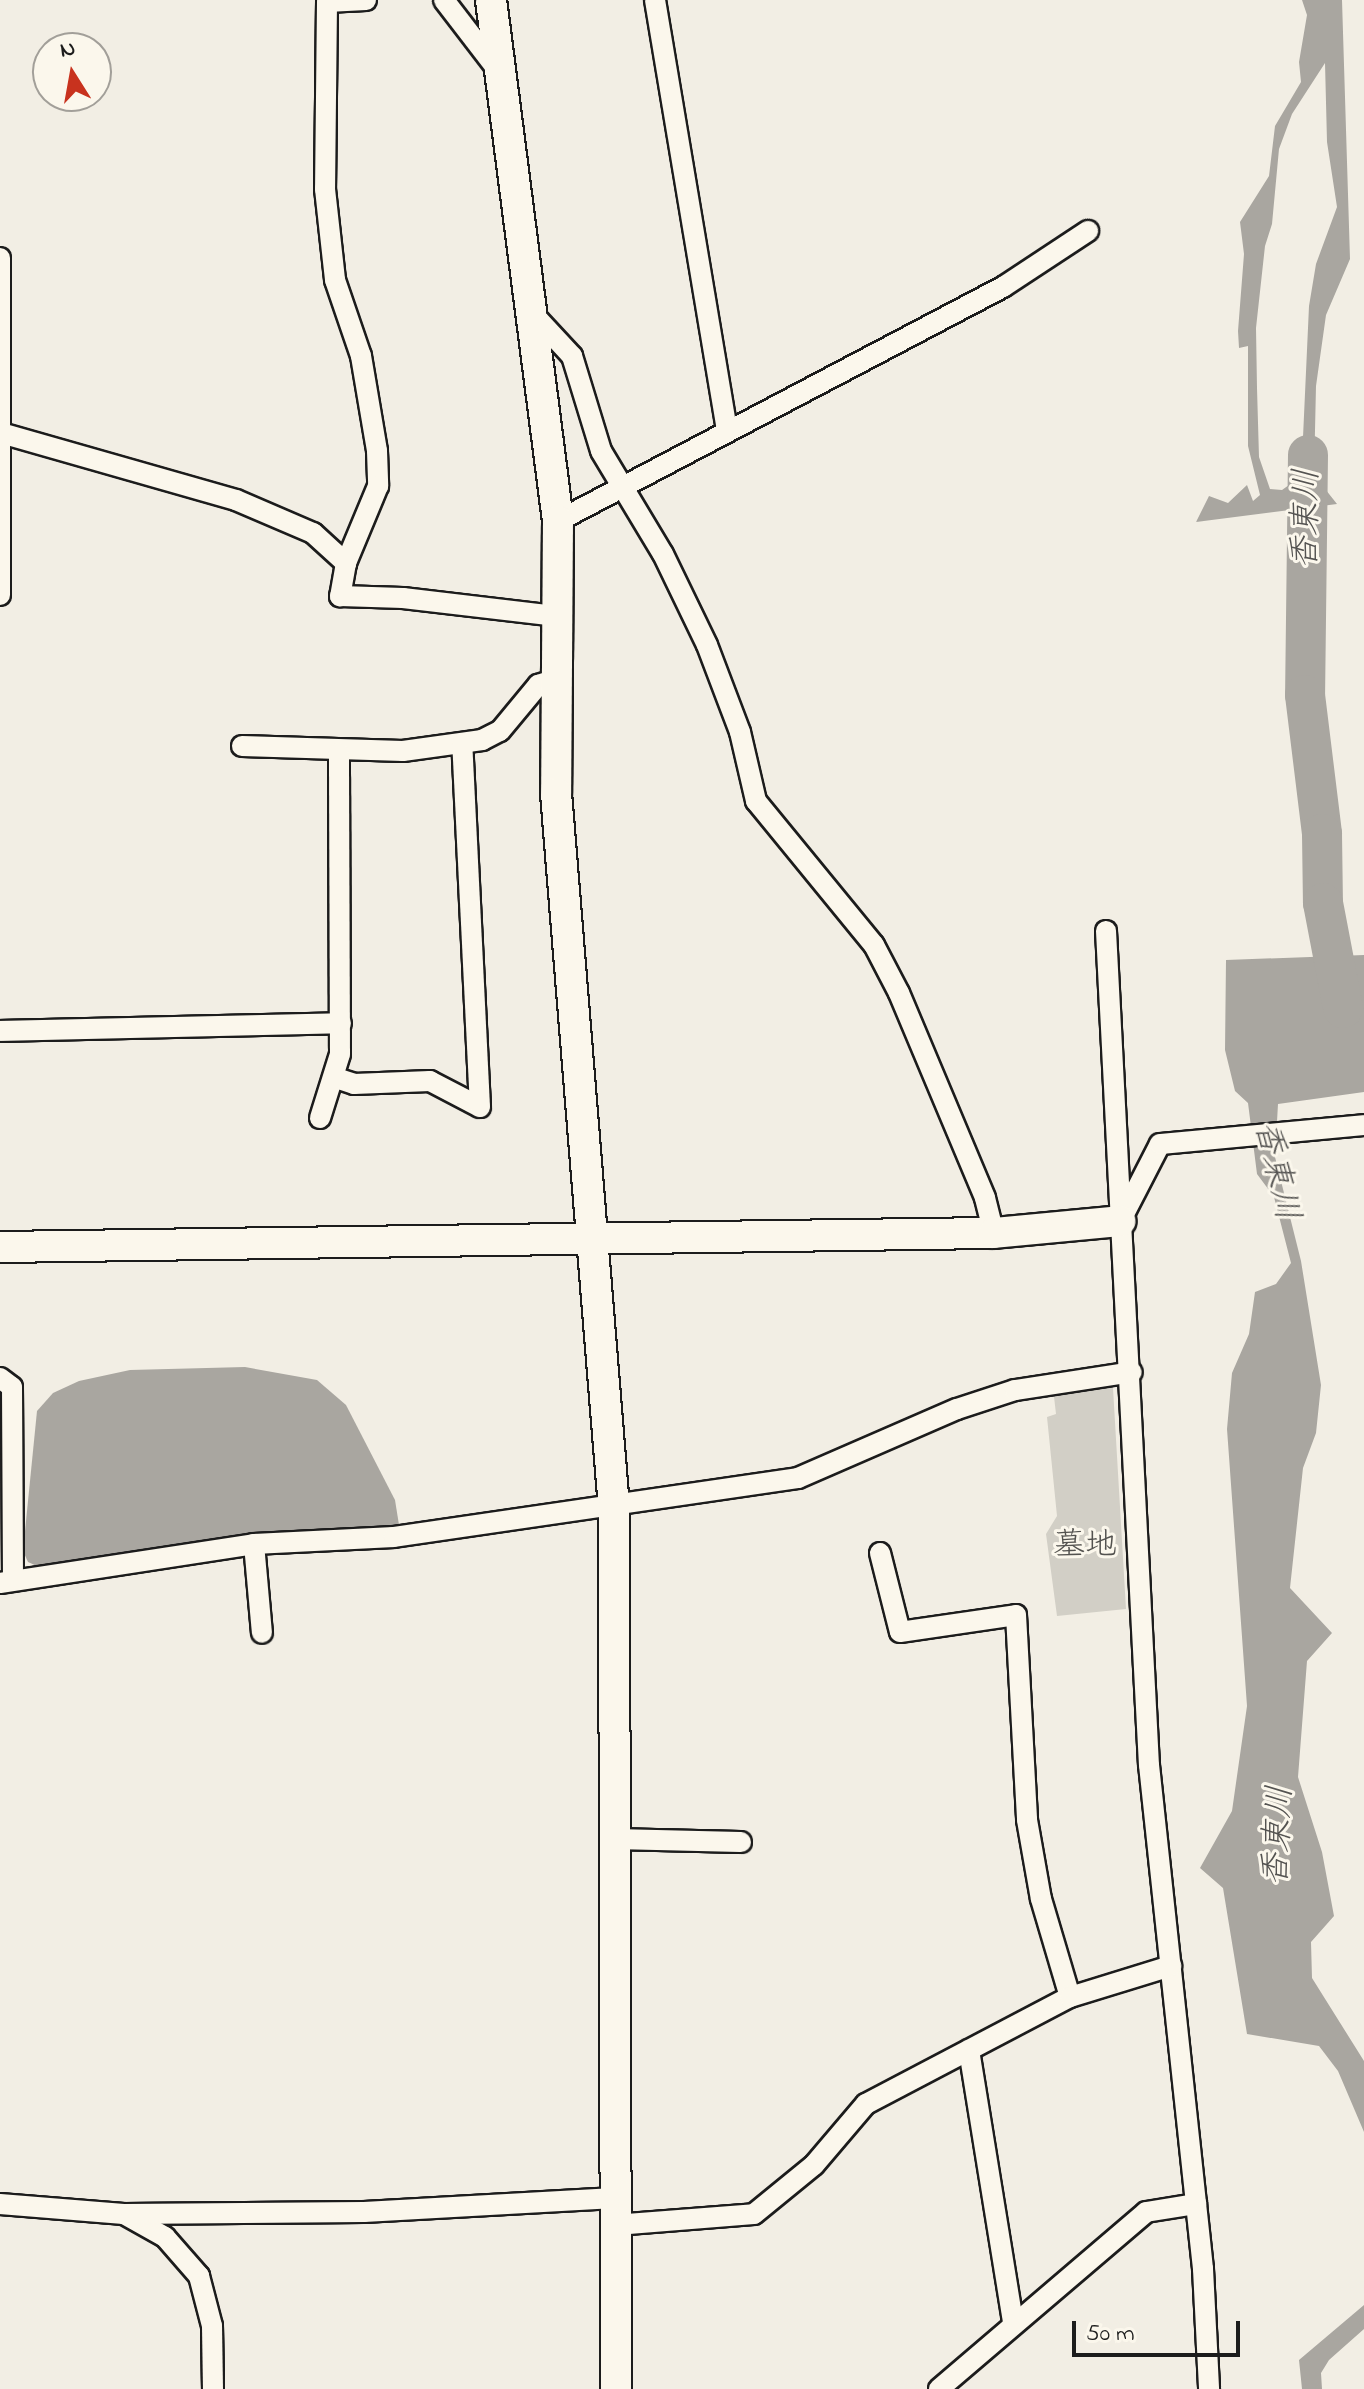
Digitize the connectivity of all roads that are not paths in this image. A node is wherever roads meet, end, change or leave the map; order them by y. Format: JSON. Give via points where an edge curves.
{"nodes":[{"id":1,"x":366,"y":0,"type":"edge"},
{"id":2,"x":444,"y":0,"type":"edge"},
{"id":3,"x":491,"y":0,"type":"edge"},
{"id":4,"x":655,"y":0,"type":"edge"},
{"id":5,"x":501,"y":74,"type":"junction"},
{"id":6,"x":1088,"y":231,"type":"dead end"},
{"id":7,"x":0,"y":258,"type":"edge"},
{"id":8,"x":534,"y":315,"type":"junction"},
{"id":9,"x":727,"y":431,"type":"junction"},
{"id":10,"x":1,"y":433,"type":"edge"},
{"id":11,"x":622,"y":486,"type":"junction"},
{"id":12,"x":558,"y":521,"type":"junction"},
{"id":13,"x":346,"y":563,"type":"junction"},
{"id":14,"x":0,"y":595,"type":"edge"},
{"id":15,"x":557,"y":616,"type":"junction"},
{"id":16,"x":557,"y":679,"type":"junction"},
{"id":17,"x":462,"y":744,"type":"junction"},
{"id":18,"x":242,"y":746,"type":"dead end"},
{"id":19,"x":339,"y":753,"type":"junction"},
{"id":20,"x":1106,"y":931,"type":"dead end"},
{"id":21,"x":341,"y":1023,"type":"junction"},
{"id":22,"x":0,"y":1031,"type":"edge"},
{"id":23,"x":336,"y":1078,"type":"junction"},
{"id":24,"x":320,"y":1118,"type":"dead end"},
{"id":25,"x":1364,"y":1125,"type":"edge"},
{"id":26,"x":1120,"y":1221,"type":"junction"},
{"id":27,"x":994,"y":1233,"type":"junction"},
{"id":28,"x":591,"y":1239,"type":"junction"},
{"id":29,"x":0,"y":1247,"type":"edge"},
{"id":30,"x":1132,"y":1372,"type":"junction"},
{"id":31,"x":0,"y":1378,"type":"edge"},
{"id":32,"x":614,"y":1508,"type":"junction"},
{"id":33,"x":254,"y":1544,"type":"junction"},
{"id":34,"x":880,"y":1553,"type":"dead end"},
{"id":35,"x":6,"y":1582,"type":"edge"},
{"id":36,"x":262,"y":1633,"type":"dead end"},
{"id":37,"x":614,"y":1839,"type":"junction"},
{"id":38,"x":741,"y":1842,"type":"dead end"},
{"id":39,"x":1171,"y":1966,"type":"junction"},
{"id":40,"x":1070,"y":1997,"type":"junction"},
{"id":41,"x":969,"y":2050,"type":"junction"},
{"id":42,"x":0,"y":2204,"type":"edge"},
{"id":43,"x":1196,"y":2204,"type":"junction"},
{"id":44,"x":615,"y":2212,"type":"junction"},
{"id":45,"x":124,"y":2214,"type":"junction"},
{"id":46,"x":1013,"y":2321,"type":"junction"},
{"id":47,"x":213,"y":2389,"type":"edge"},
{"id":48,"x":616,"y":2389,"type":"edge"},
{"id":49,"x":939,"y":2389,"type":"edge"},
{"id":50,"x":1209,"y":2389,"type":"edge"}],
"edges":[{"from":1,"to":13,"type":"street","via":[[327,2],[326,204],[335,280],[361,356],[377,451],[378,486]]},
{"from":2,"to":5,"type":"street"},
{"from":3,"to":5,"type":"street"},
{"from":4,"to":9,"type":"street"},
{"from":5,"to":8,"type":"street"},
{"from":6,"to":9,"type":"street","via":[[1003,287]]},
{"from":7,"to":10,"type":"street"},
{"from":8,"to":11,"type":"street","via":[[572,356],[601,451]]},
{"from":8,"to":12,"type":"street"},
{"from":9,"to":11,"type":"street"},
{"from":10,"to":13,"type":"street","via":[[236,500],[313,533]]},
{"from":10,"to":14,"type":"street"},
{"from":11,"to":12,"type":"street"},
{"from":11,"to":27,"type":"street","via":[[663,554],[707,645],[740,732],[756,801],[874,945],[899,993],[985,1198]]},
{"from":12,"to":15,"type":"street"},
{"from":13,"to":15,"type":"street","via":[[340,596]]},
{"from":15,"to":16,"type":"street"},
{"from":16,"to":17,"type":"street","via":[[538,685],[500,731]]},
{"from":16,"to":28,"type":"street","via":[[556,793]]},
{"from":17,"to":19,"type":"street"},
{"from":17,"to":23,"type":"street","via":[[480,1107],[430,1081],[354,1084]]},
{"from":18,"to":19,"type":"street"},
{"from":19,"to":21,"type":"street"},
{"from":20,"to":26,"type":"street"},
{"from":21,"to":22,"type":"street"},
{"from":21,"to":23,"type":"street"},
{"from":23,"to":24,"type":"street"},
{"from":25,"to":26,"type":"street","via":[[1160,1144]]},
{"from":26,"to":27,"type":"street"},
{"from":26,"to":30,"type":"street"},
{"from":27,"to":28,"type":"street"},
{"from":28,"to":29,"type":"street"},
{"from":28,"to":32,"type":"street"},
{"from":30,"to":32,"type":"street","via":[[1015,1390],[957,1409],[798,1478]]},
{"from":30,"to":39,"type":"street","via":[[1149,1765]]},
{"from":31,"to":35,"type":"street","via":[[12,1387]]},
{"from":32,"to":33,"type":"street","via":[[394,1537]]},
{"from":32,"to":37,"type":"street"},
{"from":33,"to":35,"type":"street"},
{"from":33,"to":36,"type":"street"},
{"from":34,"to":40,"type":"street","via":[[900,1632],[1016,1615],[1027,1820],[1041,1899]]},
{"from":37,"to":38,"type":"street"},
{"from":37,"to":44,"type":"street"},
{"from":39,"to":40,"type":"street"},
{"from":39,"to":43,"type":"street"},
{"from":40,"to":41,"type":"street"},
{"from":41,"to":44,"type":"street","via":[[866,2104],[814,2165],[754,2214]]},
{"from":41,"to":46,"type":"street"},
{"from":42,"to":45,"type":"street"},
{"from":43,"to":46,"type":"street","via":[[1146,2212]]},
{"from":43,"to":50,"type":"street"},
{"from":44,"to":45,"type":"street"},
{"from":44,"to":48,"type":"street"},
{"from":45,"to":47,"type":"street","via":[[165,2237],[199,2276],[212,2326]]},
{"from":46,"to":49,"type":"street"}]}
